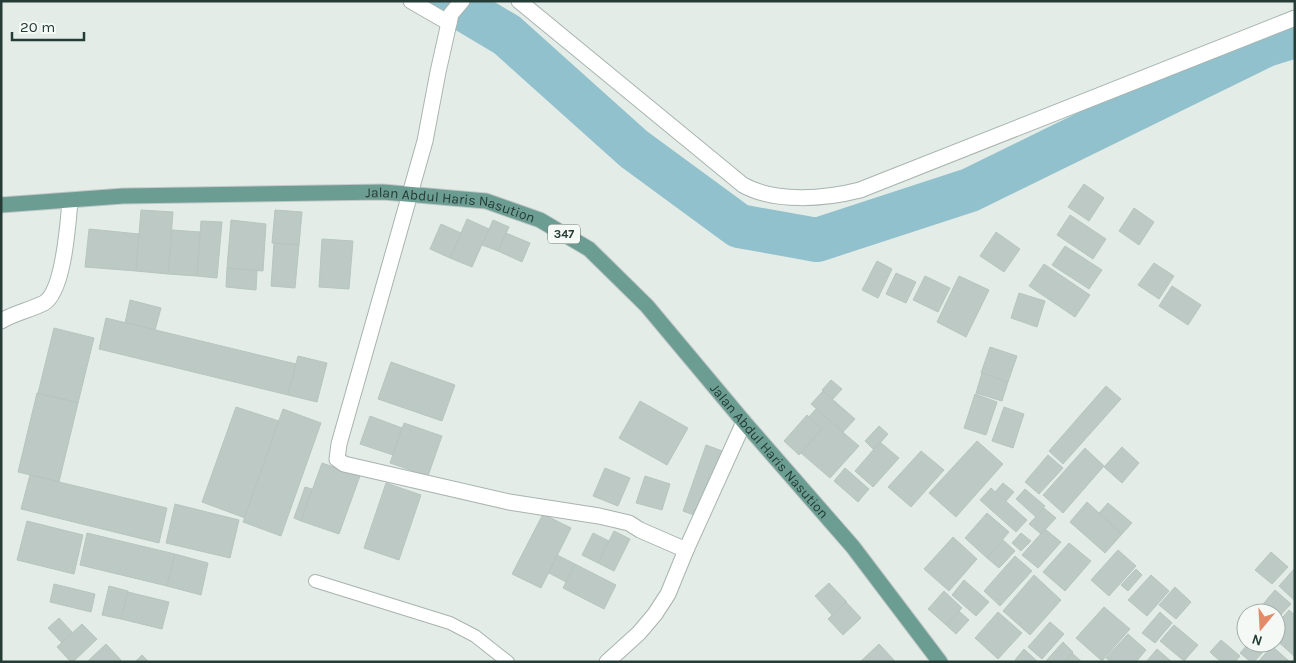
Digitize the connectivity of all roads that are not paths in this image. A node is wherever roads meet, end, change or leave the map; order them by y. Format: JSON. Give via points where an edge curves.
{"nodes":[{"id":1,"x":411,"y":1,"type":"edge"},
{"id":2,"x":462,"y":1,"type":"edge"},
{"id":3,"x":520,"y":1,"type":"edge"},
{"id":4,"x":450,"y":18,"type":"junction"},
{"id":5,"x":1295,"y":18,"type":"edge"},
{"id":6,"x":410,"y":195,"type":"junction"},
{"id":7,"x":70,"y":200,"type":"junction"},
{"id":8,"x":1,"y":205,"type":"edge"},
{"id":9,"x":1,"y":320,"type":"edge"},
{"id":10,"x":744,"y":422,"type":"junction"},
{"id":11,"x":686,"y":550,"type":"junction"},
{"id":12,"x":315,"y":581,"type":"dead end"},
{"id":13,"x":508,"y":662,"type":"edge"},
{"id":14,"x":607,"y":662,"type":"edge"},
{"id":15,"x":940,"y":662,"type":"edge"}],
"edges":[{"from":1,"to":4,"type":"street"},
{"from":2,"to":4,"type":"street"},
{"from":3,"to":5,"type":"street","via":[[743,185],[780,197],[860,190]]},
{"from":4,"to":6,"type":"street","via":[[425,141]]},
{"from":6,"to":7,"type":"main road","name":"Jalan Abdul Haris Nasution","number":"347","via":[[383,192],[123,196]]},
{"from":6,"to":10,"type":"main road","name":"Jalan Abdul Haris Nasution","number":"347","via":[[486,201],[540,220],[589,249],[648,306]]},
{"from":6,"to":11,"type":"street","via":[[337,459],[344,464],[509,502],[599,516],[629,524]]},
{"from":7,"to":8,"type":"main road","name":"Jalan Abdul Haris Nasution","number":"347"},
{"from":7,"to":9,"type":"street","via":[[60,274],[54,290],[46,302]]},
{"from":10,"to":11,"type":"street"},
{"from":10,"to":15,"type":"main road","name":"Jalan Abdul Haris Nasution","number":"347","via":[[853,547]]},
{"from":11,"to":14,"type":"street","via":[[656,614]]},
{"from":12,"to":13,"type":"lane","via":[[450,623],[475,636]]}]}
